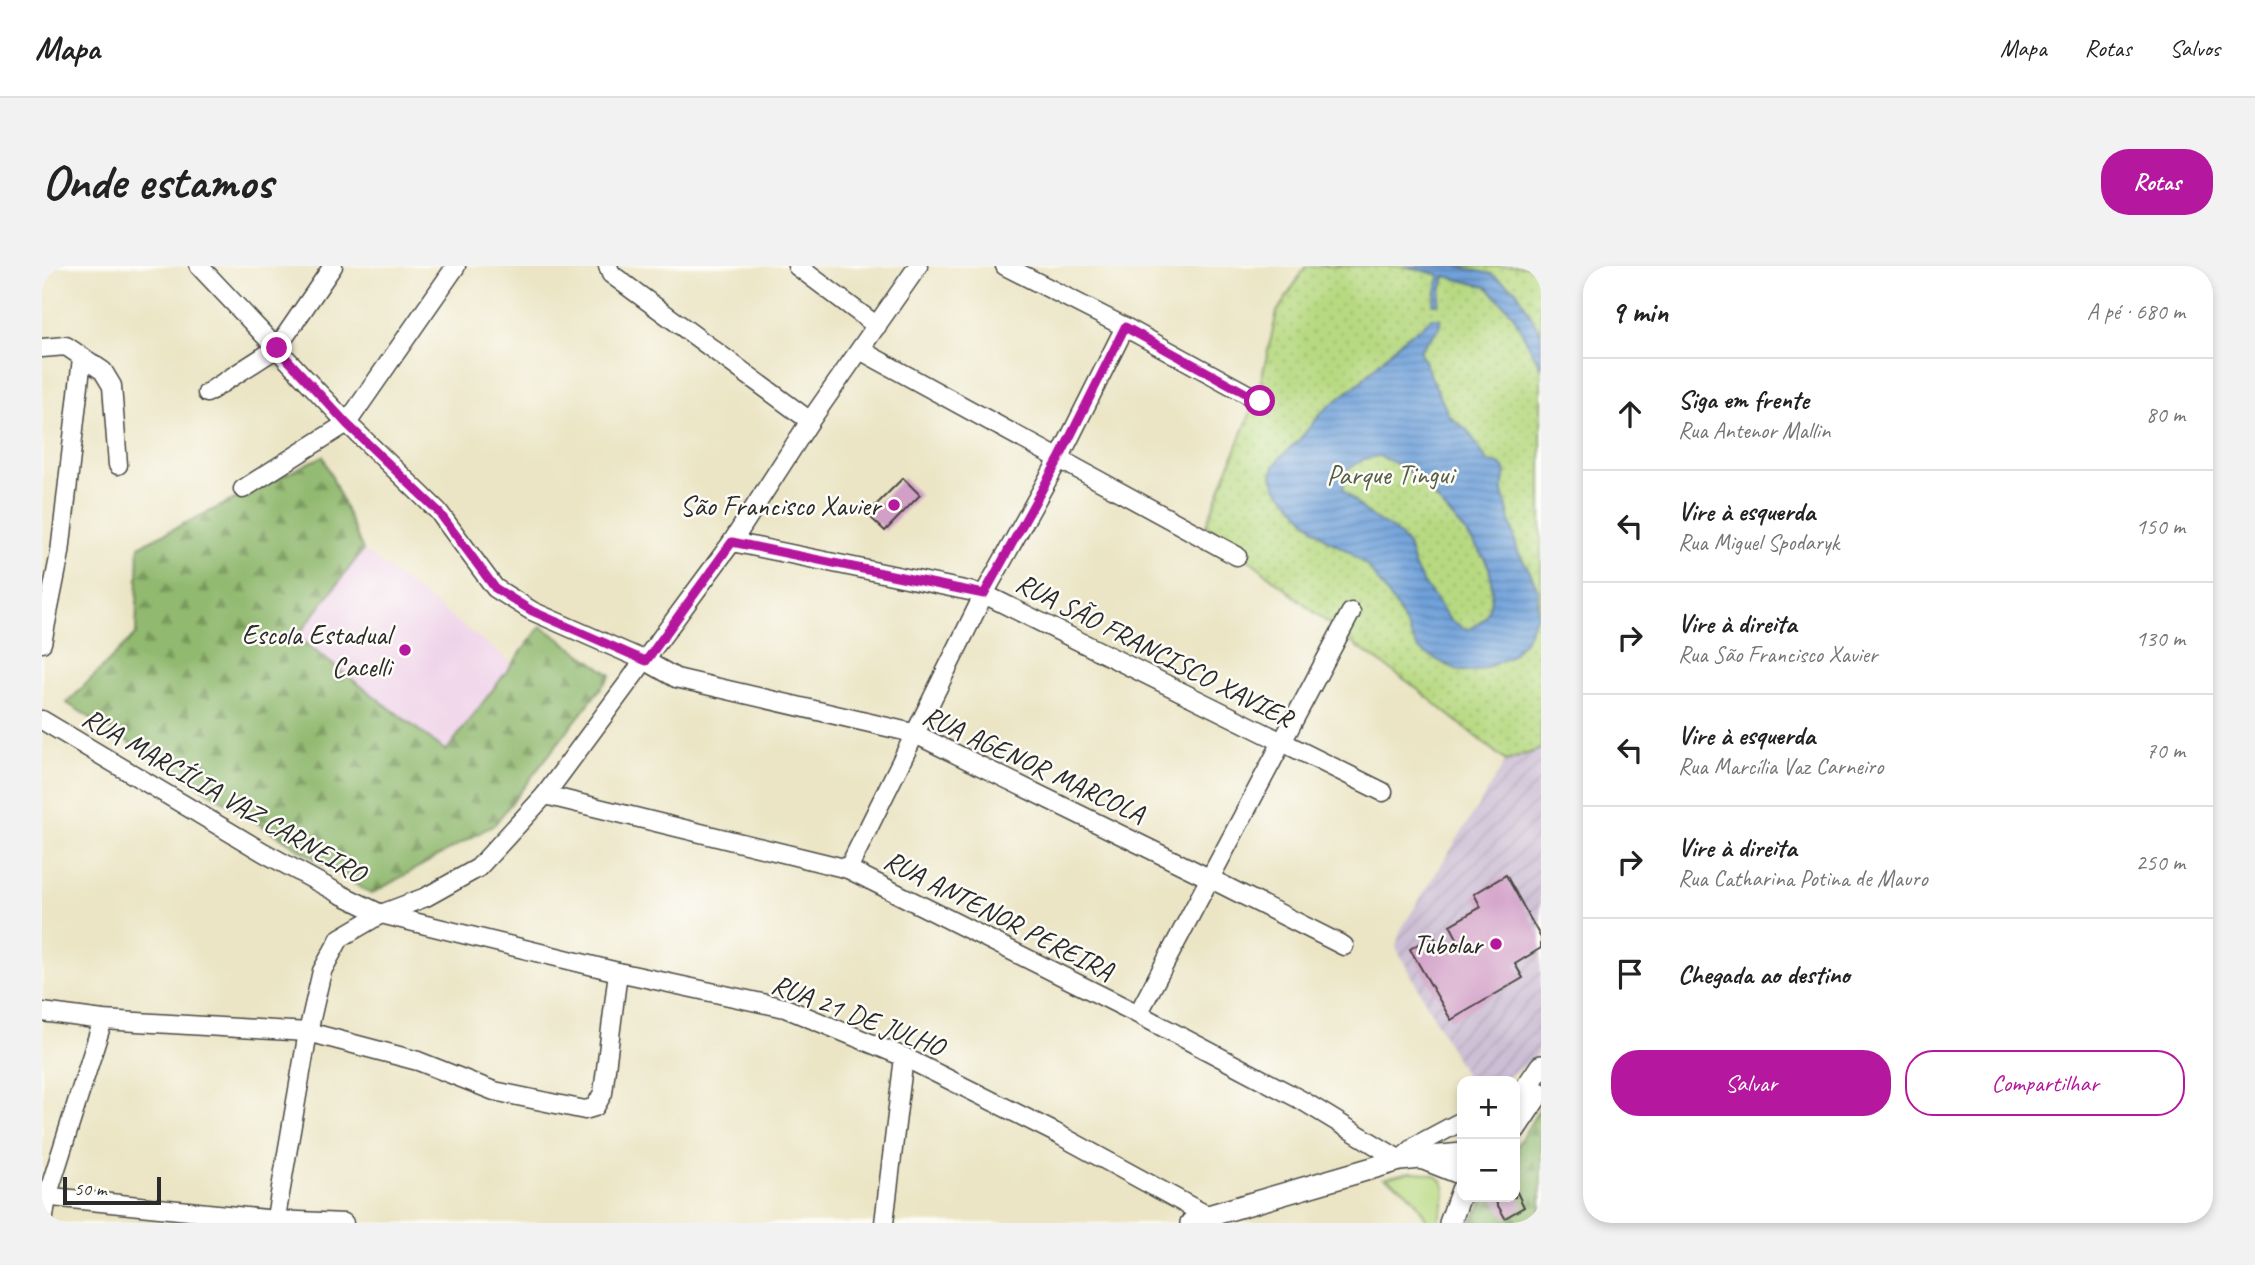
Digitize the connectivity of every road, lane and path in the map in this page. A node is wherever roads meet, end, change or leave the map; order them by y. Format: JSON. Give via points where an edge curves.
{"nodes":[{"id":1,"x":199,"y":266,"type":"edge"},
{"id":2,"x":332,"y":266,"type":"edge"},
{"id":3,"x":456,"y":266,"type":"edge"},
{"id":4,"x":608,"y":266,"type":"edge"},
{"id":5,"x":797,"y":266,"type":"edge"},
{"id":6,"x":918,"y":266,"type":"edge"},
{"id":7,"x":1005,"y":266,"type":"edge"},
{"id":8,"x":877,"y":326,"type":"junction"},
{"id":9,"x":1125,"y":327,"type":"junction"},
{"id":10,"x":42,"y":348,"type":"edge"},
{"id":11,"x":277,"y":348,"type":"junction"},
{"id":12,"x":860,"y":350,"type":"junction"},
{"id":13,"x":82,"y":358,"type":"junction"},
{"id":14,"x":207,"y":393,"type":"dead end"},
{"id":15,"x":1260,"y":401,"type":"dead end"},
{"id":16,"x":810,"y":421,"type":"junction"},
{"id":17,"x":347,"y":424,"type":"junction"},
{"id":18,"x":1059,"y":459,"type":"junction"},
{"id":19,"x":118,"y":465,"type":"dead end"},
{"id":20,"x":243,"y":489,"type":"dead end"},
{"id":21,"x":732,"y":542,"type":"junction"},
{"id":22,"x":1237,"y":556,"type":"dead end"},
{"id":23,"x":984,"y":594,"type":"junction"},
{"id":24,"x":1351,"y":612,"type":"dead end"},
{"id":25,"x":42,"y":643,"type":"edge"},
{"id":26,"x":646,"y":661,"type":"junction"},
{"id":27,"x":42,"y":720,"type":"edge"},
{"id":28,"x":914,"y":733,"type":"junction"},
{"id":29,"x":1281,"y":743,"type":"junction"},
{"id":30,"x":1383,"y":792,"type":"dead end"},
{"id":31,"x":545,"y":795,"type":"junction"},
{"id":32,"x":848,"y":869,"type":"junction"},
{"id":33,"x":1211,"y":879,"type":"junction"},
{"id":34,"x":372,"y":918,"type":"junction"},
{"id":35,"x":1344,"y":946,"type":"dead end"},
{"id":36,"x":618,"y":972,"type":"junction"},
{"id":37,"x":42,"y":1012,"type":"edge"},
{"id":38,"x":1138,"y":1014,"type":"junction"},
{"id":39,"x":103,"y":1020,"type":"junction"},
{"id":40,"x":308,"y":1032,"type":"junction"},
{"id":41,"x":904,"y":1056,"type":"junction"},
{"id":42,"x":1541,"y":1066,"type":"edge"},
{"id":43,"x":1541,"y":1090,"type":"edge"},
{"id":44,"x":1520,"y":1097,"type":"edge"},
{"id":45,"x":1520,"y":1122,"type":"edge"},
{"id":46,"x":1457,"y":1124,"type":"edge"},
{"id":47,"x":1457,"y":1154,"type":"edge"},
{"id":48,"x":1422,"y":1158,"type":"junction"},
{"id":49,"x":1400,"y":1160,"type":"junction"},
{"id":50,"x":1457,"y":1172,"type":"edge"},
{"id":51,"x":45,"y":1197,"type":"edge"},
{"id":52,"x":1458,"y":1202,"type":"edge"},
{"id":53,"x":1468,"y":1202,"type":"edge"},
{"id":54,"x":1199,"y":1219,"type":"edge"},
{"id":55,"x":276,"y":1221,"type":"edge"},
{"id":56,"x":43,"y":1223,"type":"edge"},
{"id":57,"x":344,"y":1223,"type":"edge"},
{"id":58,"x":884,"y":1223,"type":"edge"},
{"id":59,"x":1450,"y":1223,"type":"edge"},
{"id":60,"x":1457,"y":1223,"type":"edge"}],
"edges":[{"from":1,"to":11,"type":"street","name":"RUA AGENOR MARCOLA"},
{"from":2,"to":11,"type":"street"},
{"from":3,"to":17,"type":"street"},
{"from":4,"to":16,"type":"street","via":[[611,274]]},
{"from":5,"to":8,"type":"street"},
{"from":6,"to":8,"type":"street","name":"RUA MARCÍLIA VAZ CARNEIRO"},
{"from":7,"to":9,"type":"street"},
{"from":8,"to":12,"type":"street","name":"RUA MARCÍLIA VAZ CARNEIRO"},
{"from":9,"to":15,"type":"street"},
{"from":9,"to":18,"type":"street"},
{"from":10,"to":13,"type":"street","via":[[66,346]]},
{"from":11,"to":14,"type":"street"},
{"from":11,"to":17,"type":"street","name":"RUA AGENOR MARCOLA"},
{"from":12,"to":16,"type":"street","name":"RUA MARCÍLIA VAZ CARNEIRO"},
{"from":12,"to":18,"type":"street"},
{"from":13,"to":19,"type":"street","via":[[103,371],[112,386]]},
{"from":13,"to":25,"type":"street","via":[[60,552]]},
{"from":16,"to":21,"type":"street","name":"RUA MARCÍLIA VAZ CARNEIRO"},
{"from":17,"to":20,"type":"street"},
{"from":17,"to":26,"type":"street","name":"RUA AGENOR MARCOLA","via":[[438,511],[495,588],[532,611]]},
{"from":18,"to":22,"type":"street"},
{"from":18,"to":23,"type":"street"},
{"from":21,"to":23,"type":"street","name":"RUA SÃO FRANCISCO XAVIER"},
{"from":21,"to":26,"type":"street","name":"RUA MARCÍLIA VAZ CARNEIRO"},
{"from":23,"to":28,"type":"street"},
{"from":23,"to":29,"type":"street","name":"RUA SÃO FRANCISCO XAVIER"},
{"from":24,"to":29,"type":"street"},
{"from":26,"to":28,"type":"street","name":"RUA AGENOR MARCOLA","via":[[676,678]]},
{"from":26,"to":31,"type":"street","name":"RUA MARCÍLIA VAZ CARNEIRO"},
{"from":27,"to":34,"type":"street","name":"RUA MARCÍLIA VAZ CARNEIRO","via":[[340,894]]},
{"from":28,"to":32,"type":"street"},
{"from":28,"to":33,"type":"street","name":"RUA AGENOR MARCOLA"},
{"from":29,"to":30,"type":"street","name":"RUA SÃO FRANCISCO XAVIER"},
{"from":29,"to":33,"type":"street"},
{"from":31,"to":32,"type":"street","name":"RUA ANTENOR PEREIRA"},
{"from":31,"to":34,"type":"street","name":"RUA MARCÍLIA VAZ CARNEIRO","via":[[478,868],[426,897]]},
{"from":32,"to":38,"type":"street","name":"RUA ANTENOR PEREIRA"},
{"from":33,"to":35,"type":"street","name":"RUA AGENOR MARCOLA"},
{"from":33,"to":38,"type":"street"},
{"from":34,"to":36,"type":"street","name":"RUA 21 DE JULHO"},
{"from":34,"to":40,"type":"street","via":[[340,938],[322,971]]},
{"from":36,"to":40,"type":"street","via":[[603,1093],[595,1107],[585,1110],[494,1091],[418,1061]]},
{"from":36,"to":41,"type":"street","name":"RUA 21 DE JULHO","via":[[785,1008]]},
{"from":37,"to":39,"type":"street"},
{"from":38,"to":49,"type":"street","name":"RUA ANTENOR PEREIRA","via":[[1303,1101]]},
{"from":39,"to":40,"type":"street"},
{"from":39,"to":51,"type":"street"},
{"from":40,"to":55,"type":"street"},
{"from":41,"to":54,"type":"street","name":"RUA 21 DE JULHO","via":[[1054,1132]]},
{"from":41,"to":58,"type":"street"},
{"from":42,"to":44,"type":"main road"},
{"from":43,"to":45,"type":"main road"},
{"from":46,"to":49,"type":"street","via":[[1417,1144]]},
{"from":47,"to":48,"type":"main road"},
{"from":48,"to":49,"type":"main road"},
{"from":48,"to":50,"type":"main road"},
{"from":49,"to":54,"type":"main road"},
{"from":51,"to":55,"type":"street"},
{"from":51,"to":56,"type":"street"},
{"from":52,"to":59,"type":"main road"},
{"from":53,"to":60,"type":"main road"},
{"from":55,"to":57,"type":"street"}]}
